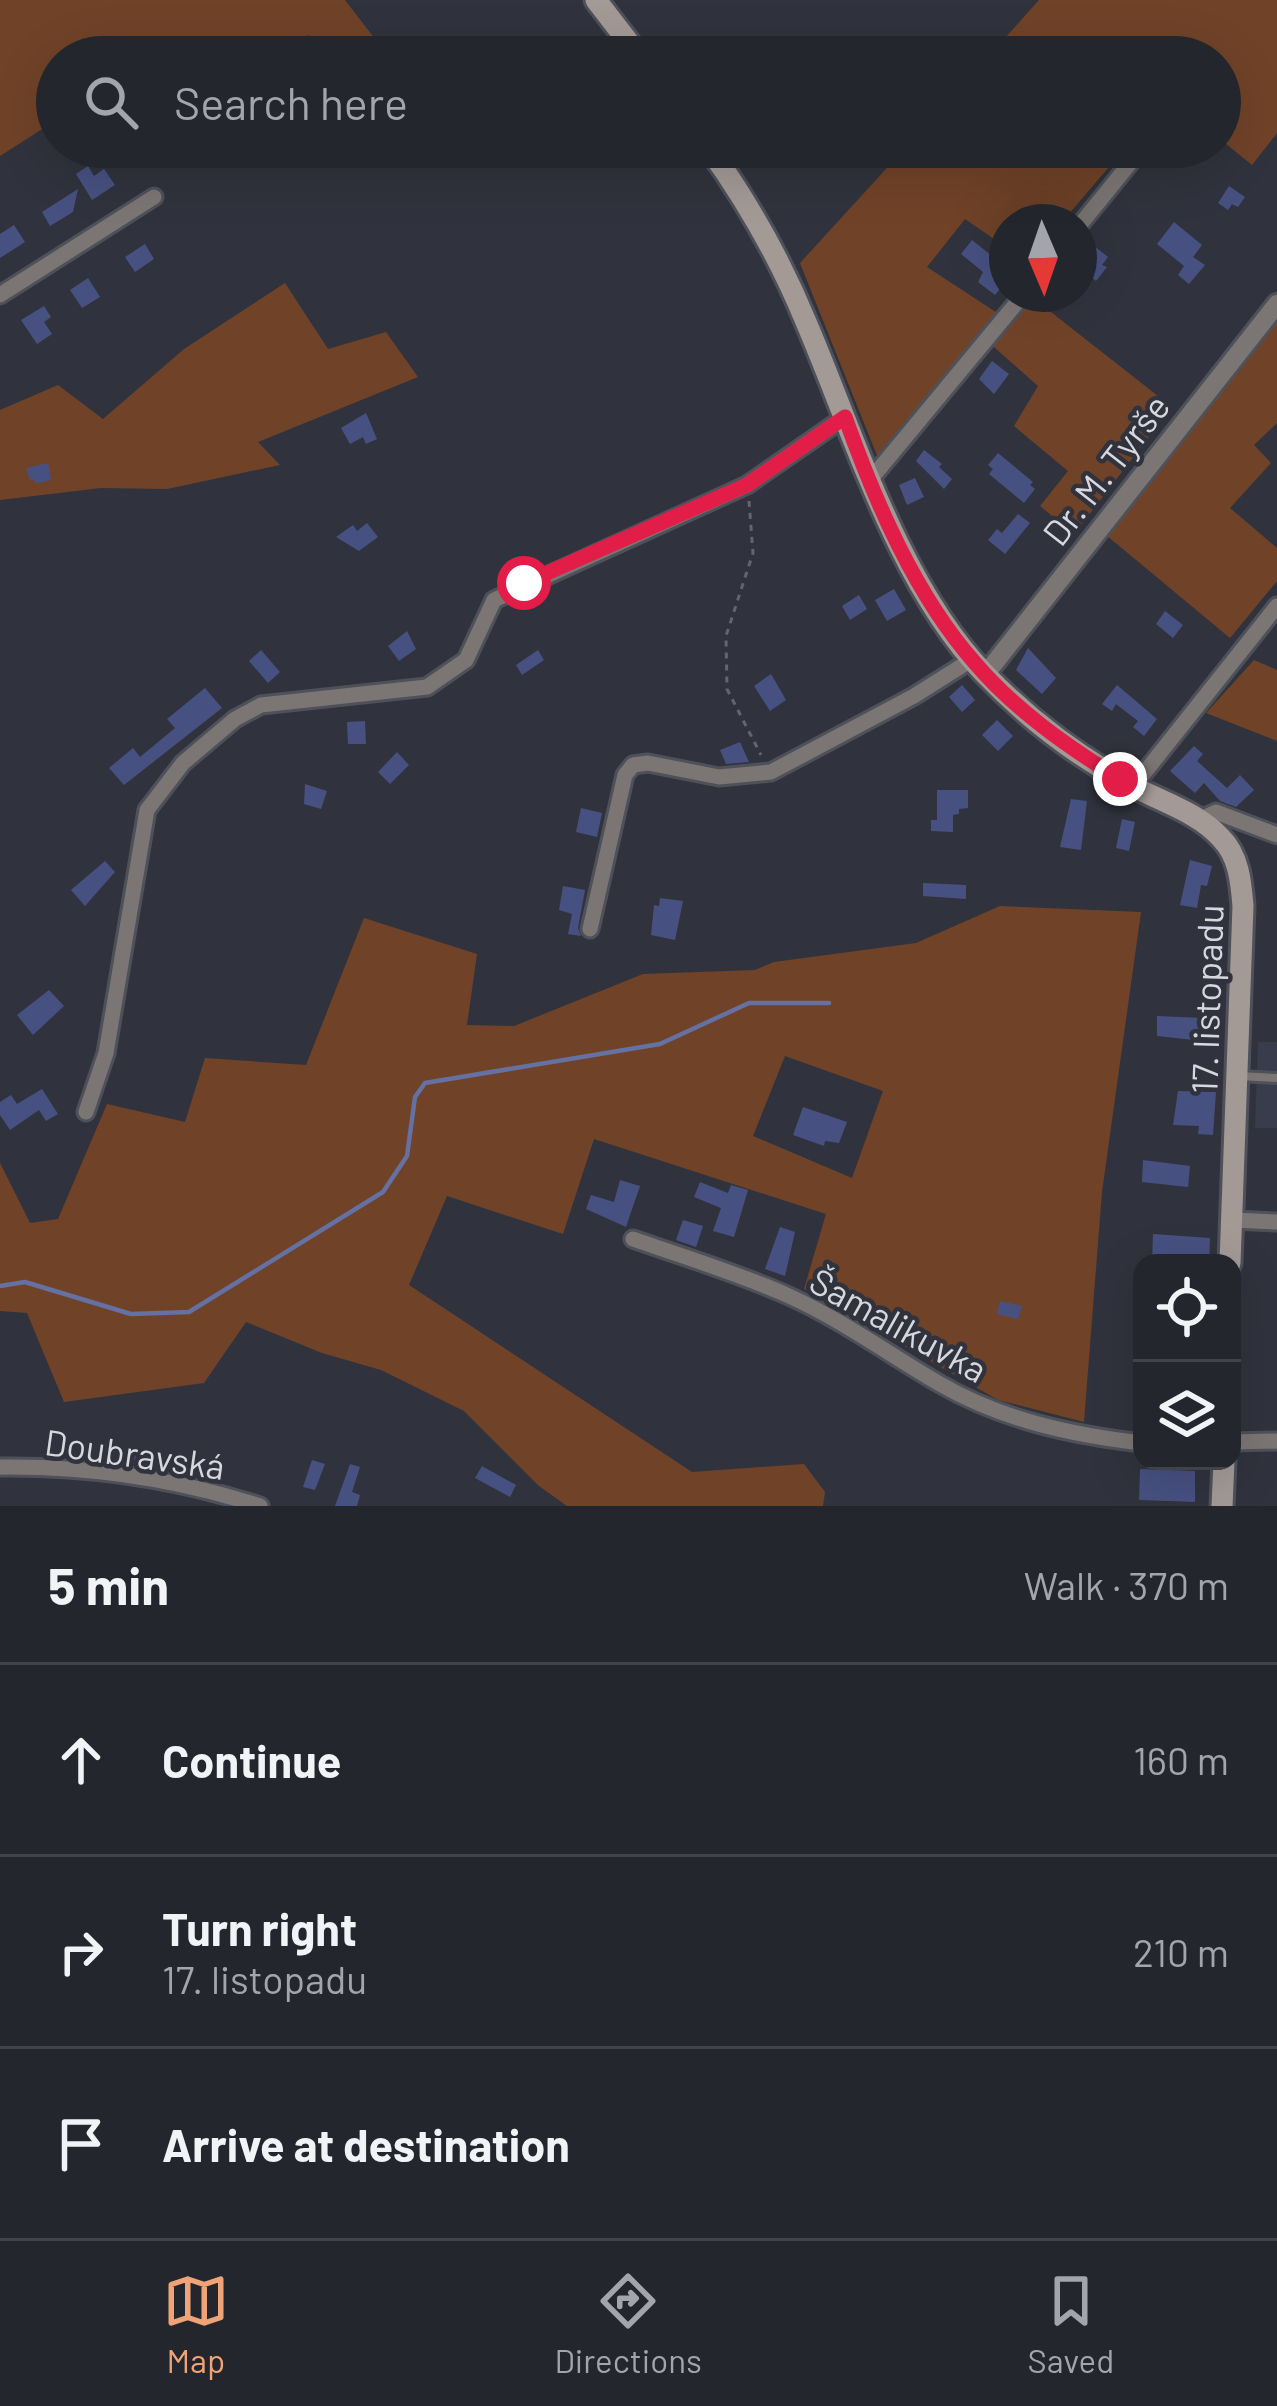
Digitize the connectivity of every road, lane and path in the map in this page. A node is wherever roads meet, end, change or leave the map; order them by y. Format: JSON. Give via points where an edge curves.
{"nodes":[{"id":1,"x":596,"y":0,"type":"edge"},
{"id":2,"x":624,"y":36,"type":"edge"},
{"id":3,"x":720,"y":168,"type":"edge"},
{"id":4,"x":1126,"y":168,"type":"edge"},
{"id":5,"x":154,"y":197,"type":"dead end"},
{"id":6,"x":1097,"y":204,"type":"edge"},
{"id":7,"x":0,"y":295,"type":"edge"},
{"id":8,"x":1277,"y":304,"type":"edge"},
{"id":9,"x":1009,"y":312,"type":"edge"},
{"id":10,"x":845,"y":417,"type":"junction"},
{"id":11,"x":870,"y":480,"type":"junction"},
{"id":12,"x":747,"y":485,"type":"junction"},
{"id":13,"x":1277,"y":606,"type":"edge"},
{"id":14,"x":978,"y":667,"type":"junction"},
{"id":15,"x":771,"y":772,"type":"junction"},
{"id":16,"x":1133,"y":787,"type":"junction"},
{"id":17,"x":1199,"y":820,"type":"junction"},
{"id":18,"x":1277,"y":835,"type":"edge"},
{"id":19,"x":590,"y":928,"type":"dead end"},
{"id":20,"x":1237,"y":1076,"type":"junction"},
{"id":21,"x":1277,"y":1078,"type":"edge"},
{"id":22,"x":86,"y":1112,"type":"dead end"},
{"id":23,"x":1232,"y":1220,"type":"junction"},
{"id":24,"x":1277,"y":1222,"type":"edge"},
{"id":25,"x":633,"y":1239,"type":"dead end"},
{"id":26,"x":1231,"y":1254,"type":"edge"},
{"id":27,"x":1133,"y":1442,"type":"edge"},
{"id":28,"x":1241,"y":1442,"type":"edge"},
{"id":29,"x":1277,"y":1442,"type":"edge"},
{"id":30,"x":0,"y":1467,"type":"edge"},
{"id":31,"x":1224,"y":1470,"type":"edge"},
{"id":32,"x":260,"y":1506,"type":"edge"},
{"id":33,"x":1222,"y":1506,"type":"edge"}],
"edges":[{"from":1,"to":2,"type":"main road"},
{"from":3,"to":10,"type":"main road","name":"17. listopadu","via":[[788,284]]},
{"from":4,"to":6,"type":"street"},
{"from":5,"to":7,"type":"street"},
{"from":8,"to":14,"type":"street","name":"Dr. M. Tyrše"},
{"from":9,"to":11,"type":"street"},
{"from":10,"to":11,"type":"main road","name":"17. listopadu"},
{"from":10,"to":12,"type":"street"},
{"from":11,"to":14,"type":"main road","name":"17. listopadu","via":[[912,566]]},
{"from":12,"to":15,"type":"path","via":[[753,554],[726,636],[727,689]]},
{"from":12,"to":22,"type":"street","via":[[494,600],[466,660],[427,687],[261,705],[183,764],[147,810],[106,1053]]},
{"from":13,"to":16,"type":"street"},
{"from":14,"to":15,"type":"street"},
{"from":14,"to":16,"type":"main road","name":"17. listopadu","via":[[1055,736]]},
{"from":15,"to":19,"type":"street","via":[[719,777],[633,765]]},
{"from":16,"to":17,"type":"main road","name":"17. listopadu"},
{"from":17,"to":18,"type":"street","via":[[1216,812]]},
{"from":17,"to":20,"type":"main road","name":"17. listopadu","via":[[1228,847],[1242,885]]},
{"from":20,"to":21,"type":"lane"},
{"from":20,"to":23,"type":"main road","name":"17. listopadu"},
{"from":23,"to":24,"type":"street"},
{"from":23,"to":26,"type":"main road","name":"17. listopadu"},
{"from":25,"to":27,"type":"street","name":"Šamalikuvka","via":[[791,1297],[1005,1414]]},
{"from":28,"to":29,"type":"street"},
{"from":30,"to":32,"type":"street","name":"Doubravská","via":[[201,1486]]},
{"from":31,"to":33,"type":"main road"}]}
